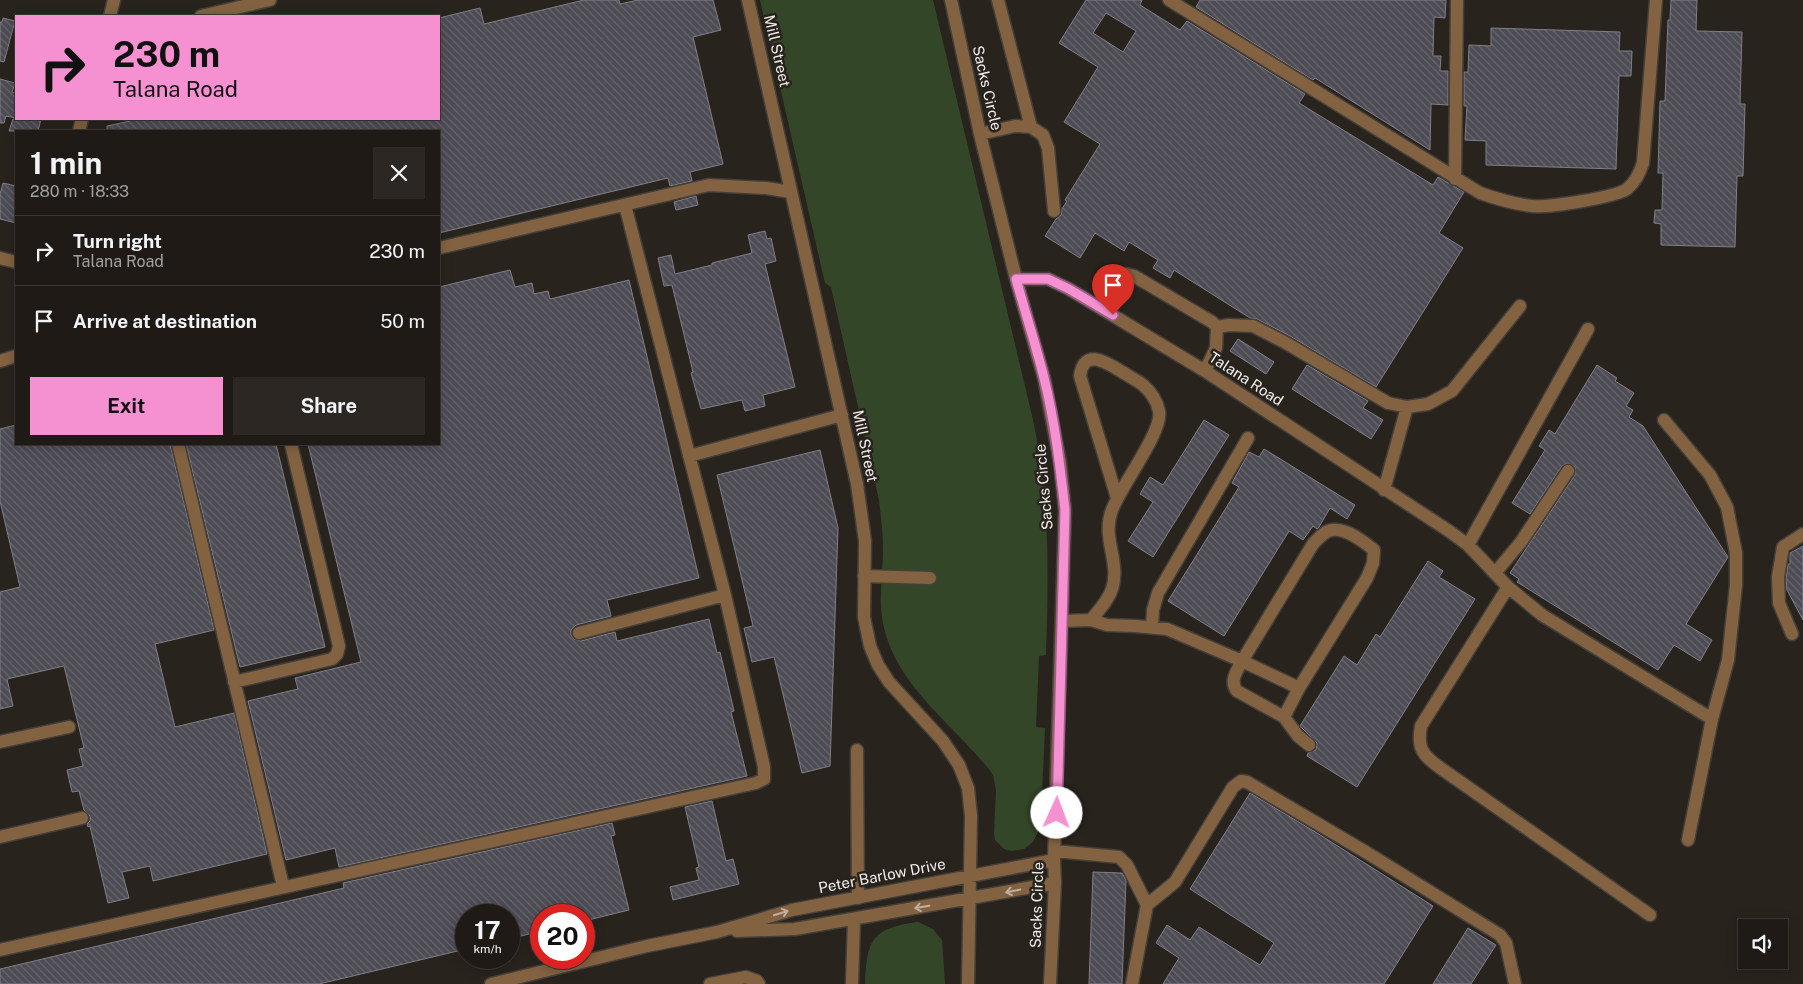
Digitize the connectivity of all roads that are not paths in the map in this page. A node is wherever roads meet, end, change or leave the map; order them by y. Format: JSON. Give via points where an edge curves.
{"nodes":[{"id":1,"x":114,"y":0,"type":"edge"},
{"id":2,"x":270,"y":0,"type":"edge"},
{"id":3,"x":748,"y":0,"type":"edge"},
{"id":4,"x":951,"y":0,"type":"edge"},
{"id":5,"x":998,"y":0,"type":"edge"},
{"id":6,"x":1169,"y":0,"type":"edge"},
{"id":7,"x":1457,"y":0,"type":"edge"},
{"id":8,"x":1656,"y":0,"type":"edge"},
{"id":9,"x":110,"y":15,"type":"edge"},
{"id":10,"x":206,"y":15,"type":"edge"},
{"id":11,"x":1031,"y":127,"type":"junction"},
{"id":12,"x":980,"y":134,"type":"junction"},
{"id":13,"x":1455,"y":179,"type":"junction"},
{"id":14,"x":791,"y":192,"type":"junction"},
{"id":15,"x":624,"y":205,"type":"junction"},
{"id":16,"x":1054,"y":211,"type":"dead end"},
{"id":17,"x":440,"y":248,"type":"edge"},
{"id":18,"x":0,"y":258,"type":"edge"},
{"id":19,"x":15,"y":262,"type":"edge"},
{"id":20,"x":1016,"y":279,"type":"junction"},
{"id":21,"x":1097,"y":306,"type":"junction"},
{"id":22,"x":1520,"y":306,"type":"dead end"},
{"id":23,"x":1217,"y":327,"type":"junction"},
{"id":24,"x":1588,"y":329,"type":"dead end"},
{"id":25,"x":15,"y":356,"type":"edge"},
{"id":26,"x":0,"y":361,"type":"edge"},
{"id":27,"x":1205,"y":371,"type":"junction"},
{"id":28,"x":1407,"y":407,"type":"junction"},
{"id":29,"x":842,"y":415,"type":"junction"},
{"id":30,"x":1664,"y":420,"type":"dead end"},
{"id":31,"x":1248,"y":438,"type":"dead end"},
{"id":32,"x":178,"y":445,"type":"edge"},
{"id":33,"x":291,"y":445,"type":"edge"},
{"id":34,"x":689,"y":456,"type":"junction"},
{"id":35,"x":1568,"y":470,"type":"dead end"},
{"id":36,"x":1384,"y":490,"type":"junction"},
{"id":37,"x":1117,"y":498,"type":"junction"},
{"id":38,"x":1803,"y":534,"type":"edge"},
{"id":39,"x":1468,"y":545,"type":"junction"},
{"id":40,"x":1495,"y":573,"type":"junction"},
{"id":41,"x":864,"y":576,"type":"junction"},
{"id":42,"x":930,"y":578,"type":"dead end"},
{"id":43,"x":1508,"y":587,"type":"junction"},
{"id":44,"x":725,"y":595,"type":"junction"},
{"id":45,"x":1091,"y":620,"type":"junction"},
{"id":46,"x":1062,"y":621,"type":"junction"},
{"id":47,"x":1152,"y":627,"type":"junction"},
{"id":48,"x":579,"y":633,"type":"dead end"},
{"id":49,"x":1792,"y":634,"type":"dead end"},
{"id":50,"x":1242,"y":661,"type":"junction"},
{"id":51,"x":234,"y":682,"type":"junction"},
{"id":52,"x":1299,"y":688,"type":"junction"},
{"id":53,"x":1284,"y":717,"type":"junction"},
{"id":54,"x":1712,"y":719,"type":"junction"},
{"id":55,"x":69,"y":727,"type":"dead end"},
{"id":56,"x":0,"y":742,"type":"edge"},
{"id":57,"x":1309,"y":745,"type":"dead end"},
{"id":58,"x":857,"y":750,"type":"dead end"},
{"id":59,"x":82,"y":818,"type":"dead end"},
{"id":60,"x":0,"y":837,"type":"edge"},
{"id":61,"x":1688,"y":840,"type":"dead end"},
{"id":62,"x":1055,"y":856,"type":"junction"},
{"id":63,"x":971,"y":876,"type":"junction"},
{"id":64,"x":1055,"y":883,"type":"junction"},
{"id":65,"x":283,"y":886,"type":"junction"},
{"id":66,"x":858,"y":898,"type":"junction"},
{"id":67,"x":970,"y":898,"type":"junction"},
{"id":68,"x":1147,"y":905,"type":"junction"},
{"id":69,"x":1650,"y":915,"type":"dead end"},
{"id":70,"x":854,"y":920,"type":"junction"},
{"id":71,"x":717,"y":932,"type":"junction"},
{"id":72,"x":0,"y":950,"type":"edge"},
{"id":73,"x":490,"y":984,"type":"edge"},
{"id":74,"x":710,"y":984,"type":"edge"},
{"id":75,"x":759,"y":984,"type":"edge"},
{"id":76,"x":852,"y":984,"type":"edge"},
{"id":77,"x":968,"y":984,"type":"edge"},
{"id":78,"x":1050,"y":984,"type":"edge"},
{"id":79,"x":1132,"y":984,"type":"edge"},
{"id":80,"x":1515,"y":984,"type":"edge"}],
"edges":[{"from":1,"to":9,"type":"street"},
{"from":2,"to":10,"type":"street"},
{"from":3,"to":14,"type":"street","name":"Mill Street"},
{"from":4,"to":12,"type":"street","name":"Sacks Circle"},
{"from":5,"to":11,"type":"street"},
{"from":6,"to":13,"type":"street"},
{"from":7,"to":13,"type":"street"},
{"from":8,"to":13,"type":"street","via":[[1643,163],[1638,177],[1626,190],[1610,196],[1535,206],[1508,203]]},
{"from":11,"to":12,"type":"street","via":[[1015,126]]},
{"from":11,"to":16,"type":"street","via":[[1044,135],[1048,148]]},
{"from":12,"to":20,"type":"street","name":"Sacks Circle"},
{"from":14,"to":15,"type":"street","via":[[709,185]]},
{"from":14,"to":29,"type":"street","name":"Mill Street"},
{"from":15,"to":17,"type":"street"},
{"from":15,"to":34,"type":"street"},
{"from":18,"to":19,"type":"street"},
{"from":20,"to":21,"type":"street","name":"Talana Road","via":[[1048,279]]},
{"from":20,"to":46,"type":"street","name":"Sacks Circle","via":[[1044,378],[1060,462],[1065,510]]},
{"from":21,"to":23,"type":"street","via":[[1120,276],[1126,274]]},
{"from":21,"to":27,"type":"street","name":"Talana Road"},
{"from":22,"to":28,"type":"street","via":[[1452,391],[1428,404]]},
{"from":23,"to":27,"type":"street","via":[[1216,348]]},
{"from":23,"to":28,"type":"street","via":[[1229,324],[1252,326],[1388,403]]},
{"from":24,"to":39,"type":"street"},
{"from":25,"to":26,"type":"street"},
{"from":27,"to":36,"type":"street","name":"Talana Road"},
{"from":28,"to":36,"type":"street"},
{"from":29,"to":34,"type":"street"},
{"from":29,"to":41,"type":"street","name":"Mill Street","via":[[863,515]]},
{"from":30,"to":54,"type":"street","via":[[1710,476],[1726,507],[1734,538],[1736,585],[1733,621],[1728,660]]},
{"from":31,"to":47,"type":"street","via":[[1158,593]]},
{"from":32,"to":51,"type":"street"},
{"from":33,"to":51,"type":"street","via":[[339,646],[332,659]]},
{"from":34,"to":44,"type":"street"},
{"from":35,"to":40,"type":"street","via":[[1521,542]]},
{"from":36,"to":39,"type":"street","name":"Talana Road"},
{"from":37,"to":37,"type":"street","via":[[1158,427],[1160,414],[1156,400],[1144,386],[1105,361],[1092,360],[1085,362],[1080,376]]},
{"from":37,"to":45,"type":"street","via":[[1107,534],[1114,566],[1112,588]]},
{"from":38,"to":49,"type":"street","via":[[1783,547],[1778,577],[1779,603]]},
{"from":39,"to":40,"type":"street","name":"Talana Road"},
{"from":40,"to":43,"type":"street","name":"Talana Road"},
{"from":41,"to":42,"type":"street"},
{"from":41,"to":63,"type":"street","name":"Mill Street","via":[[866,632],[878,665],[892,686],[943,741],[965,778],[971,804]]},
{"from":43,"to":54,"type":"street","name":"Talana Road","via":[[1542,615]]},
{"from":43,"to":69,"type":"street","via":[[1422,726],[1419,737],[1422,752]]},
{"from":44,"to":48,"type":"street"},
{"from":44,"to":65,"type":"street","via":[[764,779]]},
{"from":45,"to":46,"type":"street"},
{"from":45,"to":47,"type":"street","via":[[1108,625]]},
{"from":46,"to":62,"type":"street","name":"Sacks Circle"},
{"from":47,"to":50,"type":"street","via":[[1166,629]]},
{"from":50,"to":52,"type":"street"},
{"from":50,"to":52,"type":"street","via":[[1313,544],[1331,530],[1343,531],[1374,550],[1373,563]]},
{"from":50,"to":53,"type":"street","via":[[1234,677],[1236,691]]},
{"from":51,"to":65,"type":"street"},
{"from":52,"to":53,"type":"street"},
{"from":53,"to":57,"type":"street"},
{"from":54,"to":61,"type":"street"},
{"from":55,"to":56,"type":"street"},
{"from":58,"to":66,"type":"street"},
{"from":59,"to":60,"type":"street"},
{"from":62,"to":63,"type":"street","name":"Peter Barlow Drive"},
{"from":62,"to":64,"type":"street","name":"Sacks Circle"},
{"from":62,"to":68,"type":"street","name":"Peter Barlow Drive","via":[[1119,857],[1127,864]]},
{"from":63,"to":66,"type":"street","name":"Peter Barlow Drive"},
{"from":63,"to":67,"type":"street","name":"Mill Street"},
{"from":64,"to":67,"type":"street","name":"Peter Barlow Drive","one_way":true},
{"from":64,"to":78,"type":"street","name":"Sacks Circle"},
{"from":65,"to":72,"type":"street"},
{"from":71,"to":66,"type":"street","name":"Peter Barlow Drive","one_way":true,"via":[[792,910]]},
{"from":67,"to":70,"type":"street","name":"Peter Barlow Drive","one_way":true},
{"from":67,"to":77,"type":"street","name":"Mill Street"},
{"from":68,"to":79,"type":"street"},
{"from":68,"to":80,"type":"street","via":[[1175,882],[1233,788],[1241,781],[1247,782],[1500,935],[1506,943]]},
{"from":70,"to":71,"type":"street","name":"Peter Barlow Drive","via":[[795,929]]},
{"from":70,"to":76,"type":"street"},
{"from":71,"to":73,"type":"street","name":"Peter Barlow Drive"},
{"from":74,"to":75,"type":"street","via":[[746,977]]}]}
